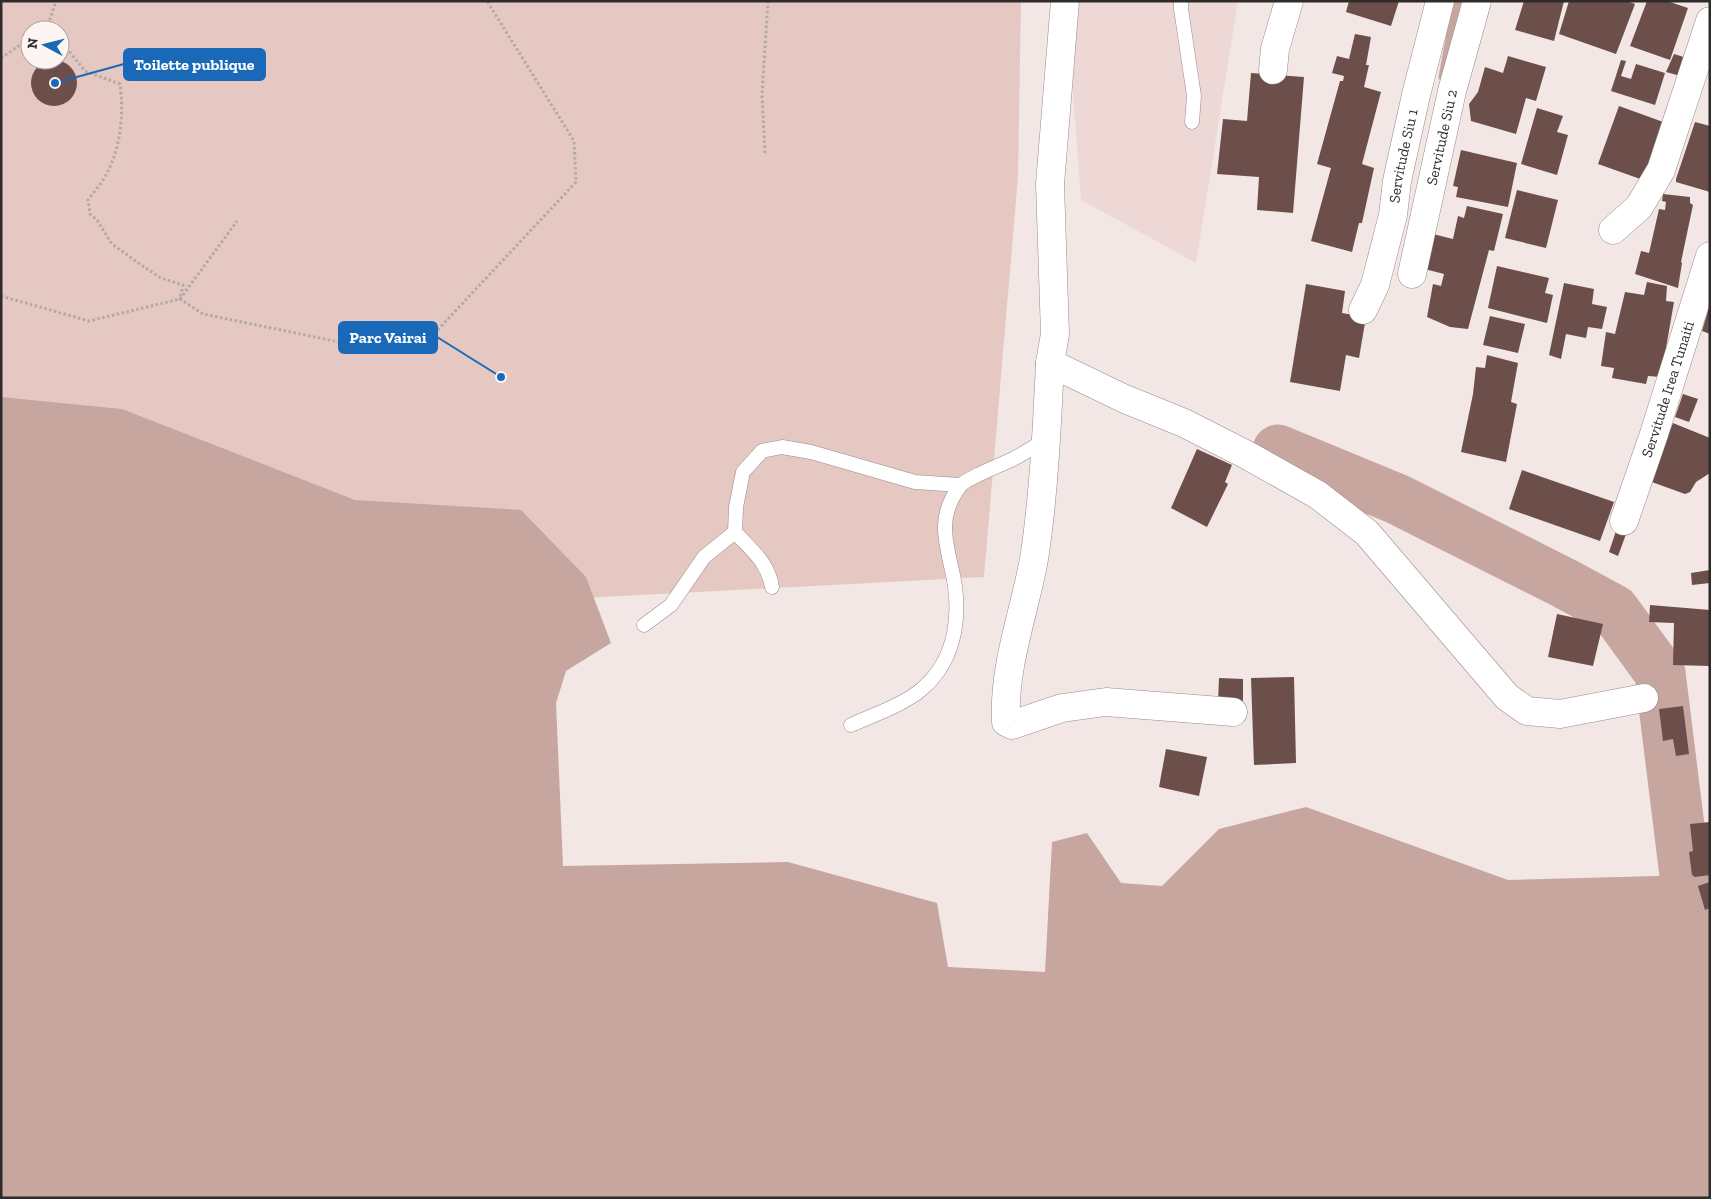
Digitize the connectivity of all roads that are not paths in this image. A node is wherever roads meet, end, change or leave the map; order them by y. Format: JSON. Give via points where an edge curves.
{"nodes":[{"id":1,"x":1065,"y":1,"type":"edge"},
{"id":2,"x":1181,"y":1,"type":"edge"},
{"id":3,"x":1289,"y":1,"type":"edge"},
{"id":4,"x":1440,"y":1,"type":"edge"},
{"id":5,"x":1477,"y":1,"type":"edge"},
{"id":6,"x":1710,"y":21,"type":"edge"},
{"id":7,"x":1273,"y":70,"type":"dead end"},
{"id":8,"x":1192,"y":122,"type":"dead end"},
{"id":9,"x":1613,"y":230,"type":"dead end"},
{"id":10,"x":1710,"y":256,"type":"edge"},
{"id":11,"x":1412,"y":274,"type":"dead end"},
{"id":12,"x":1363,"y":310,"type":"dead end"},
{"id":13,"x":1050,"y":363,"type":"junction"},
{"id":14,"x":1046,"y":439,"type":"junction"},
{"id":15,"x":960,"y":484,"type":"junction"},
{"id":16,"x":1624,"y":521,"type":"dead end"},
{"id":17,"x":734,"y":532,"type":"junction"},
{"id":18,"x":772,"y":587,"type":"dead end"},
{"id":19,"x":644,"y":625,"type":"dead end"},
{"id":20,"x":1644,"y":698,"type":"dead end"},
{"id":21,"x":1233,"y":712,"type":"dead end"},
{"id":22,"x":851,"y":725,"type":"dead end"}],
"edges":[{"from":1,"to":13,"type":"street","via":[[1050,184],[1055,334]]},
{"from":2,"to":8,"type":"lane","via":[[1194,96]]},
{"from":3,"to":7,"type":"street","via":[[1275,49]]},
{"from":4,"to":12,"type":"street","name":"Servitude Siu 1","via":[[1401,162],[1393,215],[1375,285]]},
{"from":5,"to":11,"type":"street","name":"Servitude Siu 2","via":[[1452,91]]},
{"from":6,"to":9,"type":"street","via":[[1661,170],[1639,207]]},
{"from":10,"to":16,"type":"street","name":"Servitude Irea Tunaiti"},
{"from":13,"to":14,"type":"street"},
{"from":13,"to":20,"type":"street","via":[[1124,399],[1184,423],[1318,495],[1367,533],[1507,697],[1527,711],[1560,714]]},
{"from":14,"to":15,"type":"lane","via":[[1014,459]]},
{"from":14,"to":21,"type":"street","via":[[1035,554],[1015,639],[1005,706],[1006,722],[1012,725],[1062,708],[1106,702]]},
{"from":15,"to":17,"type":"lane","via":[[915,482],[811,452],[782,447],[762,451],[743,472]]},
{"from":15,"to":22,"type":"lane","via":[[944,524],[956,599],[957,623],[951,648],[939,670],[922,689]]},
{"from":17,"to":18,"type":"lane","via":[[762,561]]},
{"from":17,"to":19,"type":"lane","via":[[704,556],[671,605]]}]}
